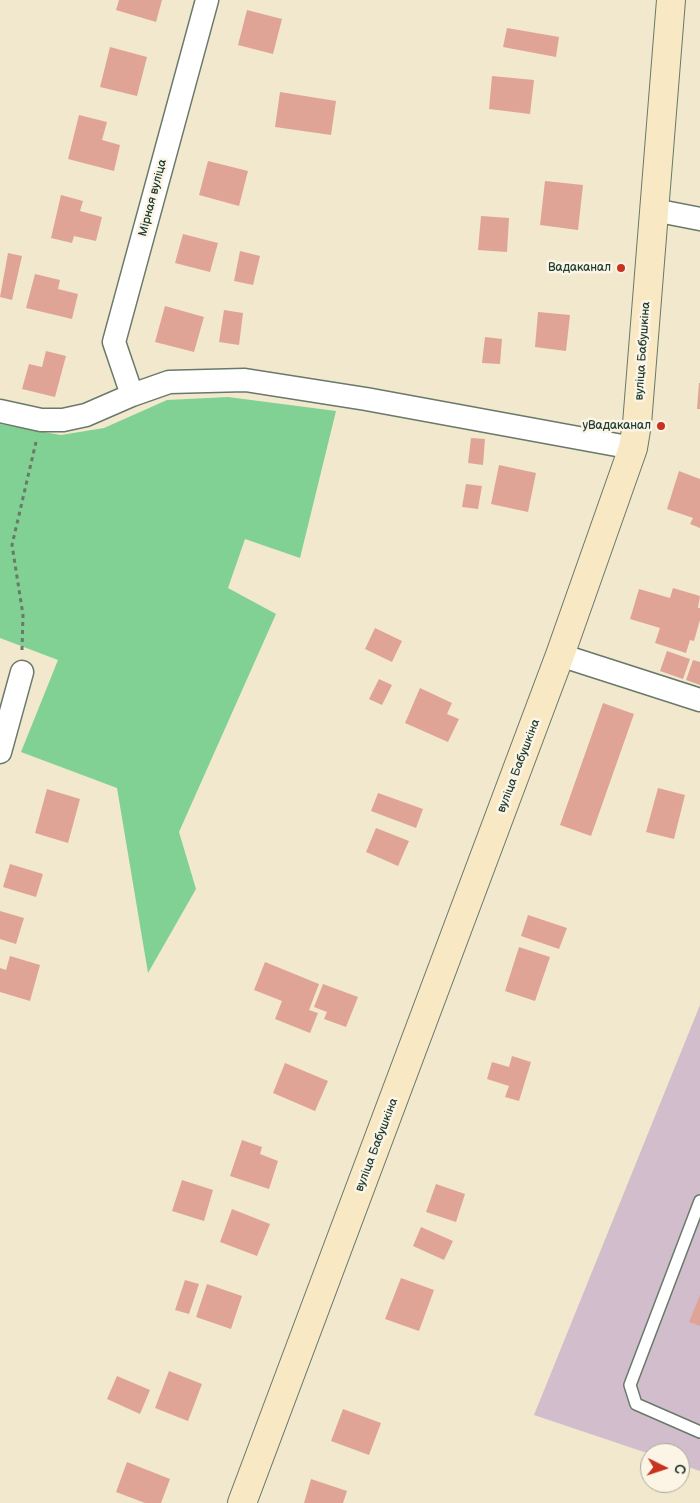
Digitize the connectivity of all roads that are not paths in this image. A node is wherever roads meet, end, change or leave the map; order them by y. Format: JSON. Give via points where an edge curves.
{"nodes":[{"id":1,"x":207,"y":0,"type":"edge"},
{"id":2,"x":671,"y":0,"type":"edge"},
{"id":3,"x":654,"y":210,"type":"junction"},
{"id":4,"x":700,"y":219,"type":"edge"},
{"id":5,"x":132,"y":395,"type":"junction"},
{"id":6,"x":0,"y":411,"type":"edge"},
{"id":7,"x":633,"y":448,"type":"junction"},
{"id":8,"x":560,"y":655,"type":"junction"},
{"id":9,"x":22,"y":672,"type":"road end"},
{"id":10,"x":700,"y":700,"type":"edge"},
{"id":11,"x":0,"y":752,"type":"edge"},
{"id":12,"x":700,"y":1201,"type":"edge"},
{"id":13,"x":700,"y":1432,"type":"edge"},
{"id":14,"x":242,"y":1503,"type":"edge"}],
"edges":[{"from":1,"to":5,"type":"street","name":"Мірная вуліца","via":[[114,342]]},
{"from":2,"to":3,"type":"street","name":"вуліца Бабушкіна"},
{"from":3,"to":4,"type":"street"},
{"from":3,"to":7,"type":"street","name":"вуліца Бабушкіна"},
{"from":5,"to":6,"type":"street","via":[[86,416],[63,420],[41,420]]},
{"from":5,"to":7,"type":"street","via":[[169,382],[245,380]]},
{"from":7,"to":8,"type":"street","name":"вуліца Бабушкіна"},
{"from":8,"to":10,"type":"street"},
{"from":8,"to":14,"type":"street","name":"вуліца Бабушкіна"},
{"from":9,"to":11,"type":"street"},
{"from":12,"to":13,"type":"lane","via":[[630,1385],[636,1404]]}]}
